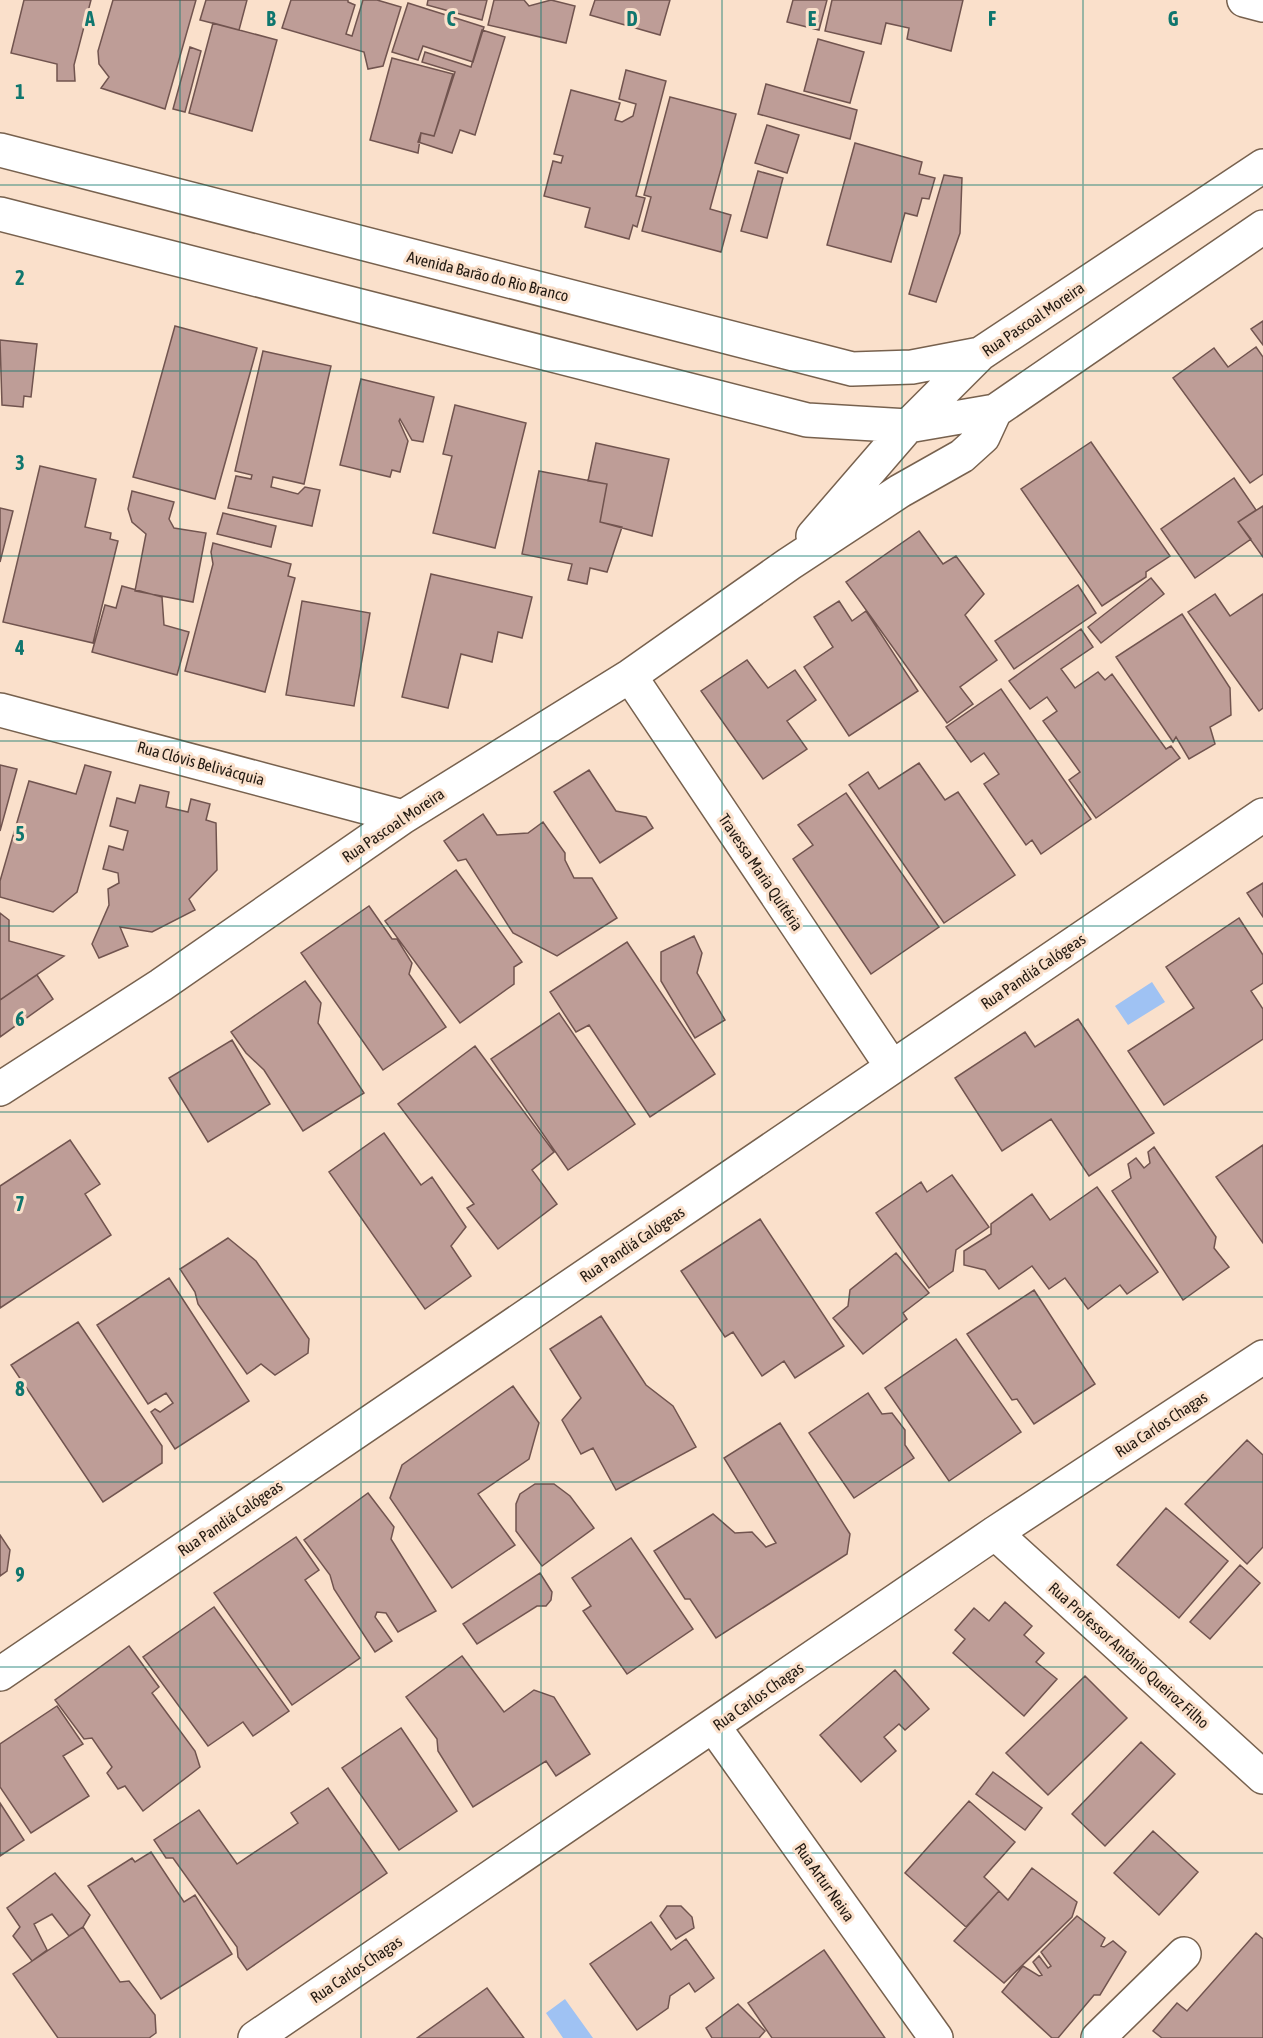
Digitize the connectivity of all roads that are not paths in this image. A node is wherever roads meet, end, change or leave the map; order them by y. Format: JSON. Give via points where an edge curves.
{"nodes":[{"id":1,"x":1244,"y":0,"type":"edge"},
{"id":2,"x":1263,"y":5,"type":"edge"},
{"id":3,"x":0,"y":150,"type":"edge"},
{"id":4,"x":1263,"y":166,"type":"edge"},
{"id":5,"x":0,"y":214,"type":"edge"},
{"id":6,"x":1263,"y":228,"type":"edge"},
{"id":7,"x":980,"y":354,"type":"junction"},
{"id":8,"x":995,"y":411,"type":"junction"},
{"id":9,"x":908,"y":426,"type":"junction"},
{"id":10,"x":789,"y":564,"type":"junction"},
{"id":11,"x":630,"y":676,"type":"junction"},
{"id":12,"x":0,"y":710,"type":"edge"},
{"id":13,"x":1263,"y":814,"type":"edge"},
{"id":14,"x":403,"y":817,"type":"junction"},
{"id":15,"x":892,"y":1067,"type":"junction"},
{"id":16,"x":0,"y":1089,"type":"edge"},
{"id":17,"x":1263,"y":1357,"type":"edge"},
{"id":18,"x":995,"y":1533,"type":"junction"},
{"id":19,"x":0,"y":1674,"type":"edge"},
{"id":20,"x":714,"y":1727,"type":"junction"},
{"id":21,"x":1263,"y":1777,"type":"edge"},
{"id":22,"x":1184,"y":1954,"type":"dead end"},
{"id":23,"x":255,"y":2038,"type":"edge"},
{"id":24,"x":936,"y":2038,"type":"edge"},
{"id":25,"x":1098,"y":2038,"type":"edge"}],
"edges":[{"from":1,"to":2,"type":"street"},
{"from":3,"to":7,"type":"street","name":"Avenida Barão do Rio Branco","via":[[852,369],[912,367]]},
{"from":4,"to":7,"type":"street","name":"Rua Pascoal Moreira"},
{"from":5,"to":9,"type":"street","via":[[807,420]]},
{"from":6,"to":8,"type":"street"},
{"from":7,"to":9,"type":"street","name":"Rua Pascoal Moreira"},
{"from":8,"to":9,"type":"street"},
{"from":8,"to":10,"type":"street","name":"Rua Pascoal Moreira","via":[[973,449],[900,491]]},
{"from":9,"to":10,"type":"street","name":"Rua Pascoal Moreira"},
{"from":10,"to":11,"type":"street","name":"Rua Pascoal Moreira"},
{"from":11,"to":14,"type":"street","name":"Rua Pascoal Moreira"},
{"from":11,"to":15,"type":"street","name":"Travessa Maria Quitéria"},
{"from":12,"to":14,"type":"street","name":"Rua Clóvis Belivácquia"},
{"from":13,"to":15,"type":"street","name":"Rua Pandiá Calógeas"},
{"from":14,"to":16,"type":"street","name":"Rua Pascoal Moreira","via":[[161,985]]},
{"from":15,"to":19,"type":"street","name":"Rua Pandiá Calógeas"},
{"from":17,"to":18,"type":"street","name":"Rua Carlos Chagas"},
{"from":18,"to":20,"type":"street","name":"Rua Carlos Chagas"},
{"from":18,"to":21,"type":"street","name":"Rua Professor Antônio Queiroz Filho"},
{"from":20,"to":23,"type":"street","name":"Rua Carlos Chagas"},
{"from":20,"to":24,"type":"street","name":"Rua Artur Neiva"},
{"from":22,"to":25,"type":"street"}]}
